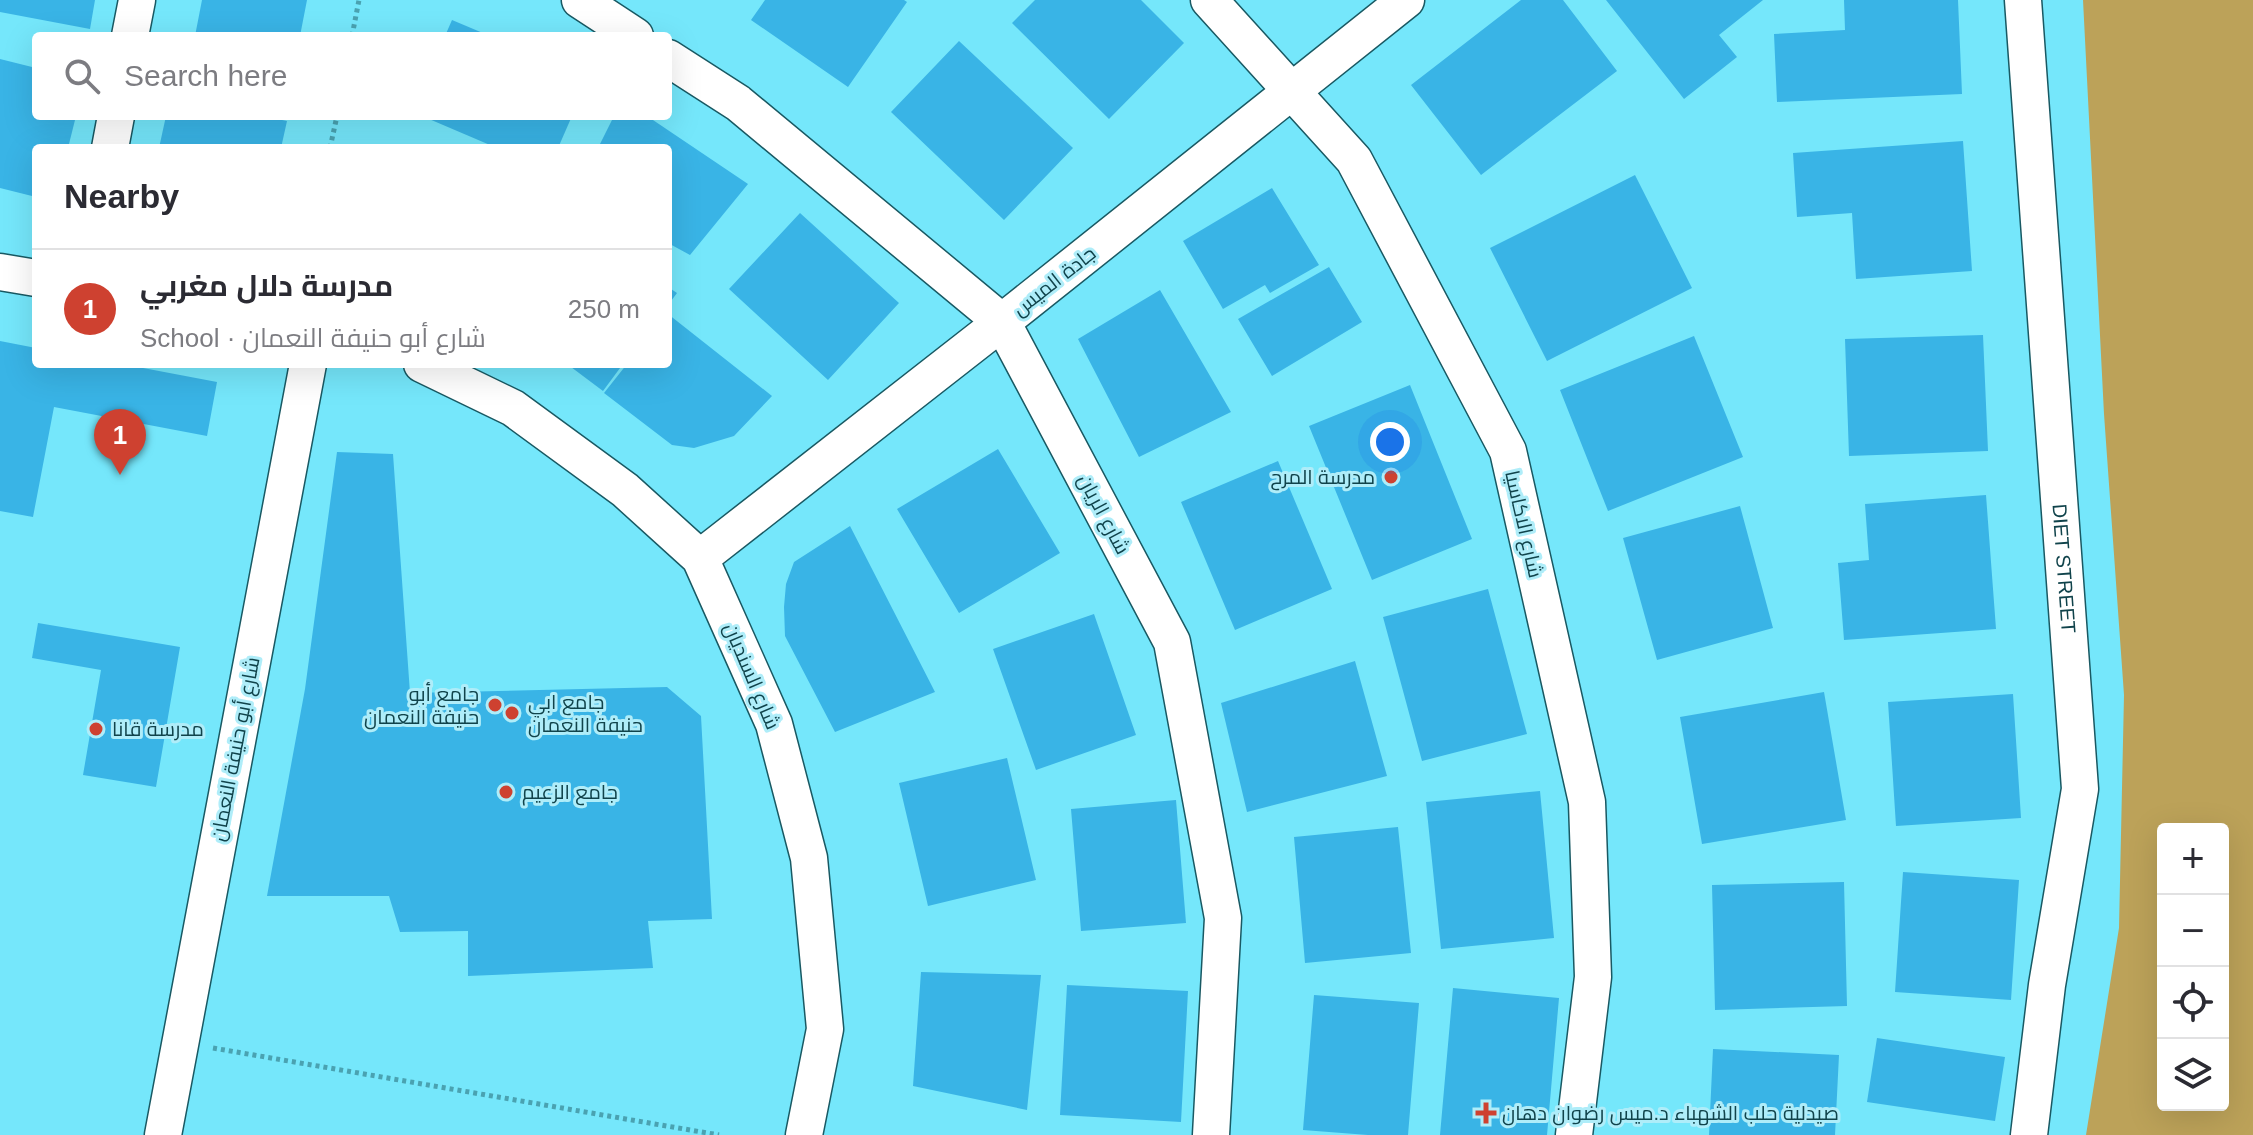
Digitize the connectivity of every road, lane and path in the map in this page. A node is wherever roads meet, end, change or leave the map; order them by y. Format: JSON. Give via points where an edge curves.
{"nodes":[{"id":1,"x":137,"y":0,"type":"edge"},
{"id":2,"x":359,"y":0,"type":"edge"},
{"id":3,"x":580,"y":0,"type":"edge"},
{"id":4,"x":1209,"y":0,"type":"edge"},
{"id":5,"x":1406,"y":0,"type":"edge"},
{"id":6,"x":2023,"y":0,"type":"edge"},
{"id":7,"x":131,"y":32,"type":"edge"},
{"id":8,"x":353,"y":32,"type":"edge"},
{"id":9,"x":629,"y":32,"type":"edge"},
{"id":10,"x":672,"y":61,"type":"edge"},
{"id":11,"x":1293,"y":92,"type":"junction"},
{"id":12,"x":115,"y":120,"type":"edge"},
{"id":13,"x":336,"y":120,"type":"edge"},
{"id":14,"x":111,"y":144,"type":"edge"},
{"id":15,"x":331,"y":144,"type":"edge"},
{"id":16,"x":0,"y":272,"type":"edge"},
{"id":17,"x":32,"y":277,"type":"edge"},
{"id":18,"x":1002,"y":322,"type":"junction"},
{"id":19,"x":307,"y":368,"type":"edge"},
{"id":20,"x":430,"y":368,"type":"edge"},
{"id":21,"x":700,"y":558,"type":"junction"},
{"id":22,"x":180,"y":1042,"type":"junction"},
{"id":23,"x":163,"y":1135,"type":"edge"},
{"id":24,"x":719,"y":1135,"type":"edge"},
{"id":25,"x":804,"y":1135,"type":"edge"},
{"id":26,"x":1211,"y":1135,"type":"edge"},
{"id":27,"x":1574,"y":1135,"type":"edge"},
{"id":28,"x":2029,"y":1135,"type":"edge"}],
"edges":[{"from":1,"to":7,"type":"street"},
{"from":2,"to":8,"type":"path"},
{"from":3,"to":9,"type":"street"},
{"from":4,"to":11,"type":"street","name":"شارع الاكاسيا"},
{"from":5,"to":11,"type":"street","name":"جادة الميس"},
{"from":6,"to":28,"type":"street","name":"DIET STREET","via":[[2080,789],[2047,985]]},
{"from":10,"to":18,"type":"street","name":"شارع الريان","via":[[738,103]]},
{"from":11,"to":18,"type":"street","name":"جادة الميس"},
{"from":11,"to":27,"type":"street","name":"شارع الاكاسيا","via":[[1354,160],[1508,451],[1587,802],[1593,977]]},
{"from":12,"to":14,"type":"street"},
{"from":13,"to":15,"type":"path"},
{"from":16,"to":17,"type":"street"},
{"from":18,"to":21,"type":"street","name":"جادة الميس"},
{"from":18,"to":26,"type":"street","name":"شارع الريان","via":[[1172,642],[1223,918]]},
{"from":19,"to":22,"type":"street","name":"شارع أبو حنيفة النعمان"},
{"from":20,"to":21,"type":"street","name":"شارع السنديان","via":[[513,408],[625,490]]},
{"from":21,"to":25,"type":"street","name":"شارع السنديان","via":[[774,724],[809,858],[825,1029]]},
{"from":22,"to":23,"type":"street","name":"شارع أبو حنيفة النعمان"},
{"from":22,"to":24,"type":"path"}]}
